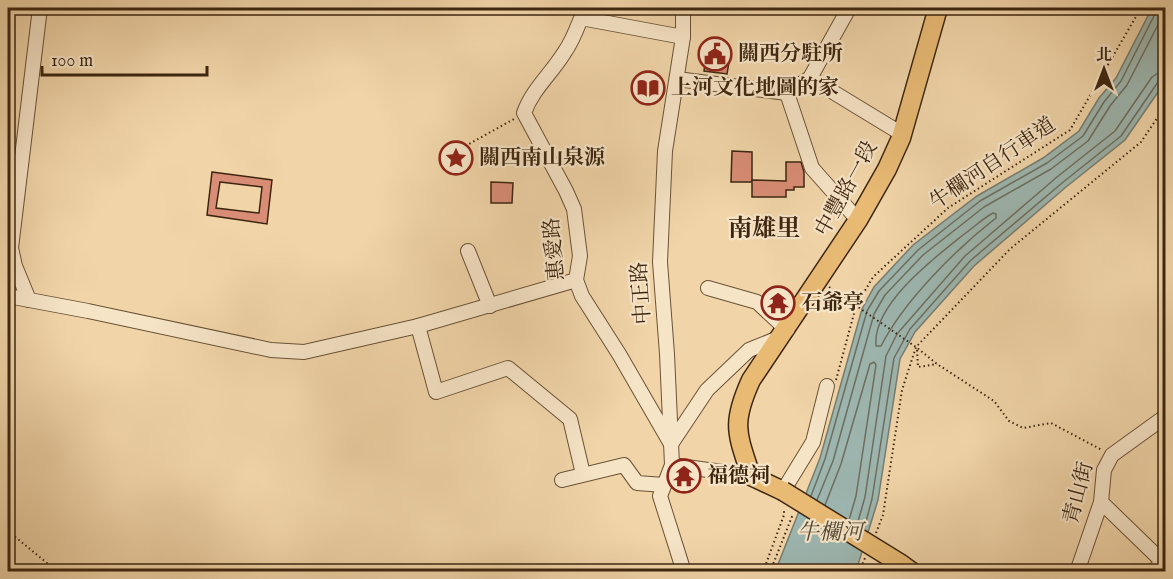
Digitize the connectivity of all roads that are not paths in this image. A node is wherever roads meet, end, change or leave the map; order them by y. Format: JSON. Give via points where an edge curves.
{"nodes":[{"id":1,"x":40,"y":8,"type":"edge"},
{"id":2,"x":683,"y":8,"type":"edge"},
{"id":3,"x":849,"y":8,"type":"edge"},
{"id":4,"x":938,"y":8,"type":"edge"},
{"id":5,"x":581,"y":13,"type":"edge"},
{"id":6,"x":683,"y":37,"type":"junction"},
{"id":7,"x":810,"y":78,"type":"junction"},
{"id":8,"x":677,"y":79,"type":"junction"},
{"id":9,"x":787,"y":93,"type":"junction"},
{"id":10,"x":902,"y":134,"type":"junction"},
{"id":11,"x":858,"y":220,"type":"junction"},
{"id":12,"x":468,"y":251,"type":"dead end"},
{"id":13,"x":576,"y":280,"type":"junction"},
{"id":14,"x":708,"y":288,"type":"dead end"},
{"id":15,"x":8,"y":296,"type":"edge"},
{"id":16,"x":29,"y":300,"type":"junction"},
{"id":17,"x":490,"y":306,"type":"junction"},
{"id":18,"x":418,"y":326,"type":"junction"},
{"id":19,"x":784,"y":333,"type":"junction"},
{"id":20,"x":831,"y":384,"type":"road end"},
{"id":21,"x":1166,"y":416,"type":"edge"},
{"id":22,"x":671,"y":444,"type":"junction"},
{"id":23,"x":672,"y":465,"type":"junction"},
{"id":24,"x":583,"y":474,"type":"junction"},
{"id":25,"x":751,"y":476,"type":"junction"},
{"id":26,"x":562,"y":480,"type":"dead end"},
{"id":27,"x":664,"y":484,"type":"junction"},
{"id":28,"x":783,"y":491,"type":"junction"},
{"id":29,"x":1101,"y":502,"type":"junction"},
{"id":30,"x":1159,"y":567,"type":"edge"},
{"id":31,"x":906,"y":568,"type":"edge"},
{"id":32,"x":684,"y":572,"type":"edge"},
{"id":33,"x":1077,"y":572,"type":"edge"}],
"edges":[{"from":1,"to":16,"type":"street","via":[[11,248]]},
{"from":2,"to":6,"type":"street","name":"中正路"},
{"from":3,"to":7,"type":"street"},
{"from":4,"to":10,"type":"main road","name":"中豐路一段"},
{"from":5,"to":6,"type":"street"},
{"from":5,"to":13,"type":"street","name":"惠愛路","via":[[564,54],[529,98],[524,113],[574,209],[579,256]]},
{"from":6,"to":8,"type":"street","name":"中正路"},
{"from":7,"to":9,"type":"street"},
{"from":7,"to":10,"type":"street"},
{"from":8,"to":9,"type":"street"},
{"from":8,"to":22,"type":"street","name":"中正路","via":[[665,151],[660,262]]},
{"from":9,"to":11,"type":"street","via":[[812,168]]},
{"from":10,"to":11,"type":"main road","name":"中豐路一段"},
{"from":11,"to":19,"type":"main road","name":"中豐路一段"},
{"from":12,"to":17,"type":"street"},
{"from":13,"to":17,"type":"street"},
{"from":13,"to":22,"type":"street","name":"惠愛路"},
{"from":14,"to":19,"type":"street","via":[[757,302]]},
{"from":15,"to":16,"type":"street"},
{"from":16,"to":18,"type":"street","via":[[271,350],[304,352]]},
{"from":17,"to":18,"type":"street"},
{"from":18,"to":24,"type":"street","via":[[436,392],[508,368],[570,419]]},
{"from":19,"to":22,"type":"street","via":[[749,350],[707,390]]},
{"from":19,"to":25,"type":"main road","name":"中豐路一段","via":[[740,404],[740,443]]},
{"from":20,"to":28,"type":"street","via":[[813,442]]},
{"from":21,"to":29,"type":"street","name":"青山街","via":[[1112,455],[1104,470]]},
{"from":22,"to":23,"type":"street","name":"中正路"},
{"from":23,"to":25,"type":"street"},
{"from":23,"to":27,"type":"street","name":"中正路"},
{"from":24,"to":26,"type":"street"},
{"from":24,"to":27,"type":"street","via":[[624,465],[637,483]]},
{"from":25,"to":28,"type":"main road"},
{"from":27,"to":32,"type":"street","name":"中正路","via":[[660,496]]},
{"from":28,"to":31,"type":"main road","bridge":true},
{"from":29,"to":30,"type":"street"},
{"from":29,"to":33,"type":"street","name":"青山街"}]}
